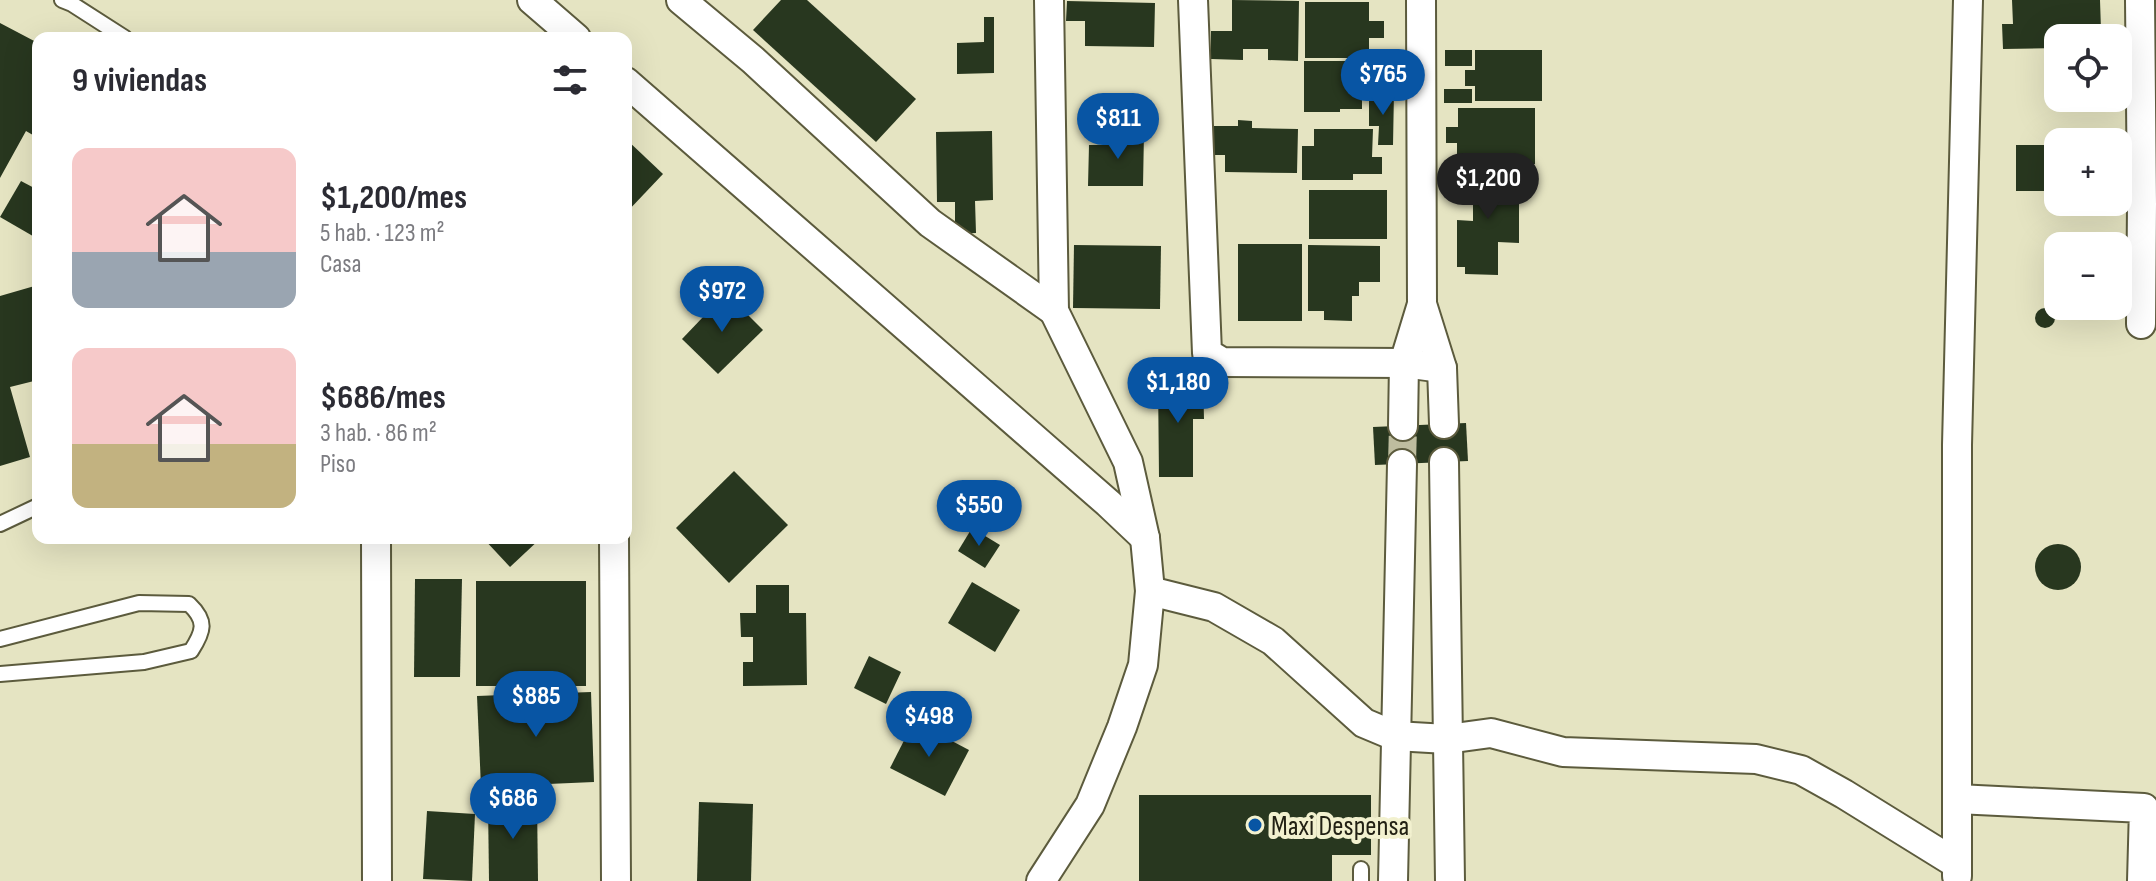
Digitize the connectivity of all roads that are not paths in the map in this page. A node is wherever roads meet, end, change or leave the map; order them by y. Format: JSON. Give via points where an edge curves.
{"nodes":[{"id":1,"x":62,"y":0,"type":"edge"},
{"id":2,"x":532,"y":0,"type":"edge"},
{"id":3,"x":1049,"y":0,"type":"edge"},
{"id":4,"x":1193,"y":0,"type":"edge"},
{"id":5,"x":1421,"y":0,"type":"edge"},
{"id":6,"x":1968,"y":0,"type":"edge"},
{"id":7,"x":2140,"y":0,"type":"edge"},
{"id":8,"x":685,"y":2,"type":"edge"},
{"id":9,"x":116,"y":32,"type":"edge"},
{"id":10,"x":569,"y":32,"type":"edge"},
{"id":11,"x":632,"y":87,"type":"edge"},
{"id":12,"x":2149,"y":204,"type":"edge"},
{"id":13,"x":1422,"y":304,"type":"junction"},
{"id":14,"x":1054,"y":311,"type":"junction"},
{"id":15,"x":2141,"y":324,"type":"dead end"},
{"id":16,"x":1404,"y":363,"type":"junction"},
{"id":17,"x":1442,"y":368,"type":"junction"},
{"id":18,"x":1444,"y":424,"type":"dead end"},
{"id":19,"x":1403,"y":426,"type":"tunnel mouth"},
{"id":20,"x":32,"y":509,"type":"edge"},
{"id":21,"x":0,"y":524,"type":"edge"},
{"id":22,"x":1145,"y":538,"type":"junction"},
{"id":23,"x":376,"y":544,"type":"edge"},
{"id":24,"x":614,"y":544,"type":"edge"},
{"id":25,"x":1400,"y":544,"type":"junction"},
{"id":26,"x":1445,"y":545,"type":"junction"},
{"id":27,"x":1150,"y":591,"type":"junction"},
{"id":28,"x":0,"y":639,"type":"edge"},
{"id":29,"x":0,"y":674,"type":"edge"},
{"id":30,"x":1395,"y":736,"type":"junction"},
{"id":31,"x":1447,"y":739,"type":"junction"},
{"id":32,"x":1957,"y":799,"type":"junction"},
{"id":33,"x":1957,"y":872,"type":"edge"},
{"id":34,"x":377,"y":881,"type":"edge"},
{"id":35,"x":616,"y":881,"type":"edge"},
{"id":36,"x":1041,"y":881,"type":"edge"},
{"id":37,"x":1393,"y":881,"type":"edge"},
{"id":38,"x":1450,"y":881,"type":"edge"},
{"id":39,"x":2142,"y":881,"type":"edge"}],
"edges":[{"from":1,"to":9,"type":"lane"},
{"from":2,"to":10,"type":"street"},
{"from":3,"to":14,"type":"street"},
{"from":4,"to":16,"type":"street","via":[[1207,353],[1222,362]]},
{"from":5,"to":13,"type":"street"},
{"from":6,"to":32,"type":"street","via":[[1957,445]]},
{"from":7,"to":12,"type":"street"},
{"from":8,"to":14,"type":"street","via":[[930,223]]},
{"from":11,"to":22,"type":"street"},
{"from":12,"to":15,"type":"street"},
{"from":13,"to":16,"type":"street"},
{"from":13,"to":17,"type":"street"},
{"from":14,"to":22,"type":"street","via":[[1128,462]]},
{"from":16,"to":17,"type":"street"},
{"from":16,"to":19,"type":"street"},
{"from":17,"to":18,"type":"street"},
{"from":20,"to":21,"type":"lane"},
{"from":22,"to":27,"type":"street"},
{"from":23,"to":34,"type":"street"},
{"from":24,"to":35,"type":"street"},
{"from":25,"to":26,"type":"street"},
{"from":25,"to":26,"type":"street","via":[[1402,476],[1444,475]]},
{"from":25,"to":30,"type":"street"},
{"from":26,"to":31,"type":"street"},
{"from":27,"to":30,"type":"street","via":[[1214,607],[1273,641],[1364,723]]},
{"from":27,"to":36,"type":"street","via":[[1143,665],[1122,727],[1090,805]]},
{"from":28,"to":29,"type":"lane","via":[[139,603],[189,604],[199,613],[202,626],[191,651],[167,657]]},
{"from":30,"to":31,"type":"street"},
{"from":30,"to":37,"type":"street"},
{"from":31,"to":33,"type":"street","via":[[1491,733],[1563,752],[1756,759],[1801,770]]},
{"from":31,"to":38,"type":"street"},
{"from":32,"to":33,"type":"street"},
{"from":32,"to":39,"type":"street","via":[[2144,808]]}]}
